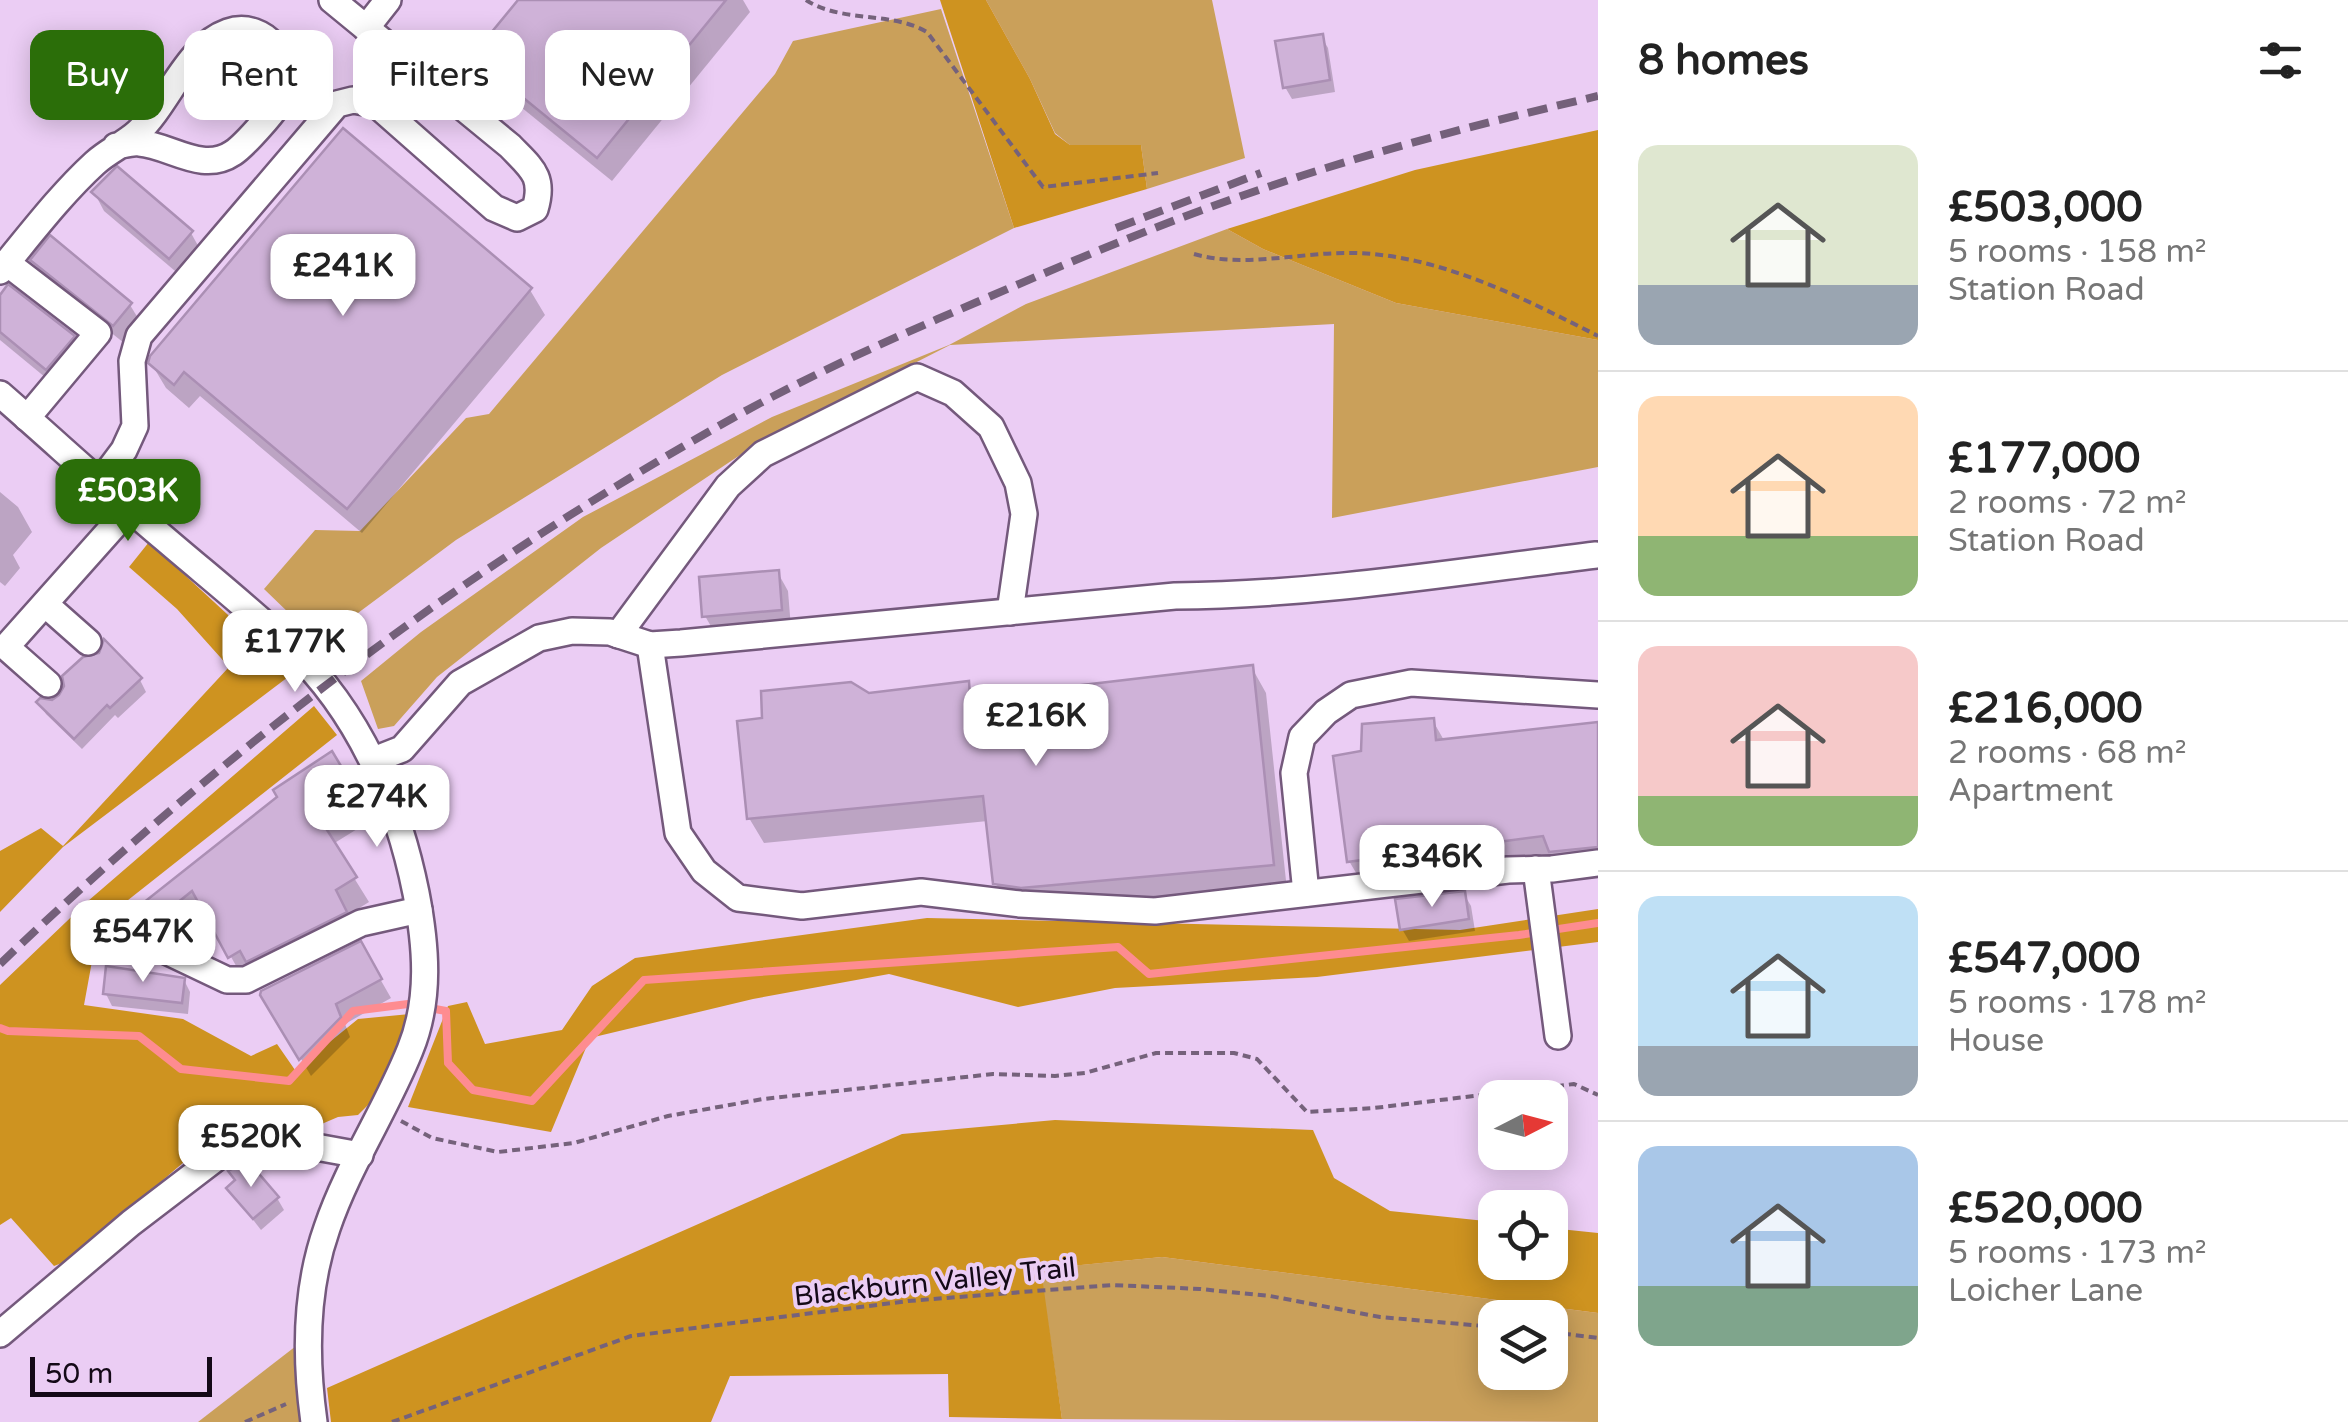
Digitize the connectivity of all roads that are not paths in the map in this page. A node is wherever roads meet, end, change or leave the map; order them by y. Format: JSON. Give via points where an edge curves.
{"nodes":[{"id":1,"x":332,"y":0,"type":"edge"},
{"id":2,"x":388,"y":0,"type":"edge"},
{"id":3,"x":366,"y":28,"type":"junction"},
{"id":4,"x":116,"y":146,"type":"junction"},
{"id":5,"x":4,"y":267,"type":"edge"},
{"id":6,"x":0,"y":394,"type":"edge"},
{"id":7,"x":27,"y":418,"type":"junction"},
{"id":8,"x":100,"y":482,"type":"junction"},
{"id":9,"x":130,"y":509,"type":"junction"},
{"id":10,"x":1596,"y":555,"type":"edge"},
{"id":11,"x":45,"y":604,"type":"junction"},
{"id":12,"x":1010,"y":612,"type":"junction"},
{"id":13,"x":618,"y":635,"type":"junction"},
{"id":14,"x":88,"y":642,"type":"dead end"},
{"id":15,"x":650,"y":645,"type":"junction"},
{"id":16,"x":48,"y":684,"type":"dead end"},
{"id":17,"x":1598,"y":695,"type":"edge"},
{"id":18,"x":374,"y":760,"type":"junction"},
{"id":19,"x":1598,"y":863,"type":"edge"},
{"id":20,"x":1536,"y":869,"type":"junction"},
{"id":21,"x":1306,"y":893,"type":"junction"},
{"id":22,"x":419,"y":910,"type":"junction"},
{"id":23,"x":164,"y":950,"type":"dead end"},
{"id":24,"x":1558,"y":1036,"type":"dead end"},
{"id":25,"x":360,"y":1155,"type":"junction"},
{"id":26,"x":0,"y":1334,"type":"edge"},
{"id":27,"x":312,"y":1410,"type":"edge"}],
"edges":[{"from":1,"to":3,"type":"street"},
{"from":2,"to":3,"type":"street"},
{"from":3,"to":8,"type":"street","via":[[535,172],[536,208],[517,218],[494,208],[376,104],[337,104],[140,336],[132,361],[134,426]]},
{"from":4,"to":4,"type":"street","via":[[138,142],[213,160],[233,154],[283,98],[284,59],[253,30],[229,31],[203,48],[136,135]]},
{"from":4,"to":5,"type":"street"},
{"from":5,"to":7,"type":"street","via":[[98,333]]},
{"from":6,"to":7,"type":"street"},
{"from":7,"to":8,"type":"street"},
{"from":8,"to":9,"type":"street"},
{"from":9,"to":11,"type":"street"},
{"from":9,"to":18,"type":"street","via":[[294,650]]},
{"from":10,"to":12,"type":"street","via":[[1371,585]]},
{"from":11,"to":14,"type":"street"},
{"from":11,"to":16,"type":"street","via":[[6,647]]},
{"from":12,"to":13,"type":"street","via":[[1024,514],[1018,483],[991,426],[953,393],[917,377],[763,454],[728,486]]},
{"from":12,"to":15,"type":"street"},
{"from":13,"to":15,"type":"street"},
{"from":13,"to":18,"type":"street","via":[[572,631],[539,638],[460,683],[402,750]]},
{"from":15,"to":21,"type":"street","via":[[678,833],[704,871],[738,898],[802,906],[921,892],[1155,910]]},
{"from":17,"to":21,"type":"street","via":[[1411,682],[1351,696],[1326,712],[1302,737],[1294,773]]},
{"from":18,"to":22,"type":"street","via":[[397,818]]},
{"from":19,"to":20,"type":"street"},
{"from":20,"to":21,"type":"street"},
{"from":20,"to":24,"type":"street"},
{"from":22,"to":23,"type":"street","via":[[361,923],[246,980],[227,980]]},
{"from":22,"to":25,"type":"street","via":[[426,968],[420,1020]]},
{"from":25,"to":26,"type":"street","via":[[272,1139],[220,1155]]},
{"from":25,"to":27,"type":"street","via":[[318,1257],[307,1340]]}]}
